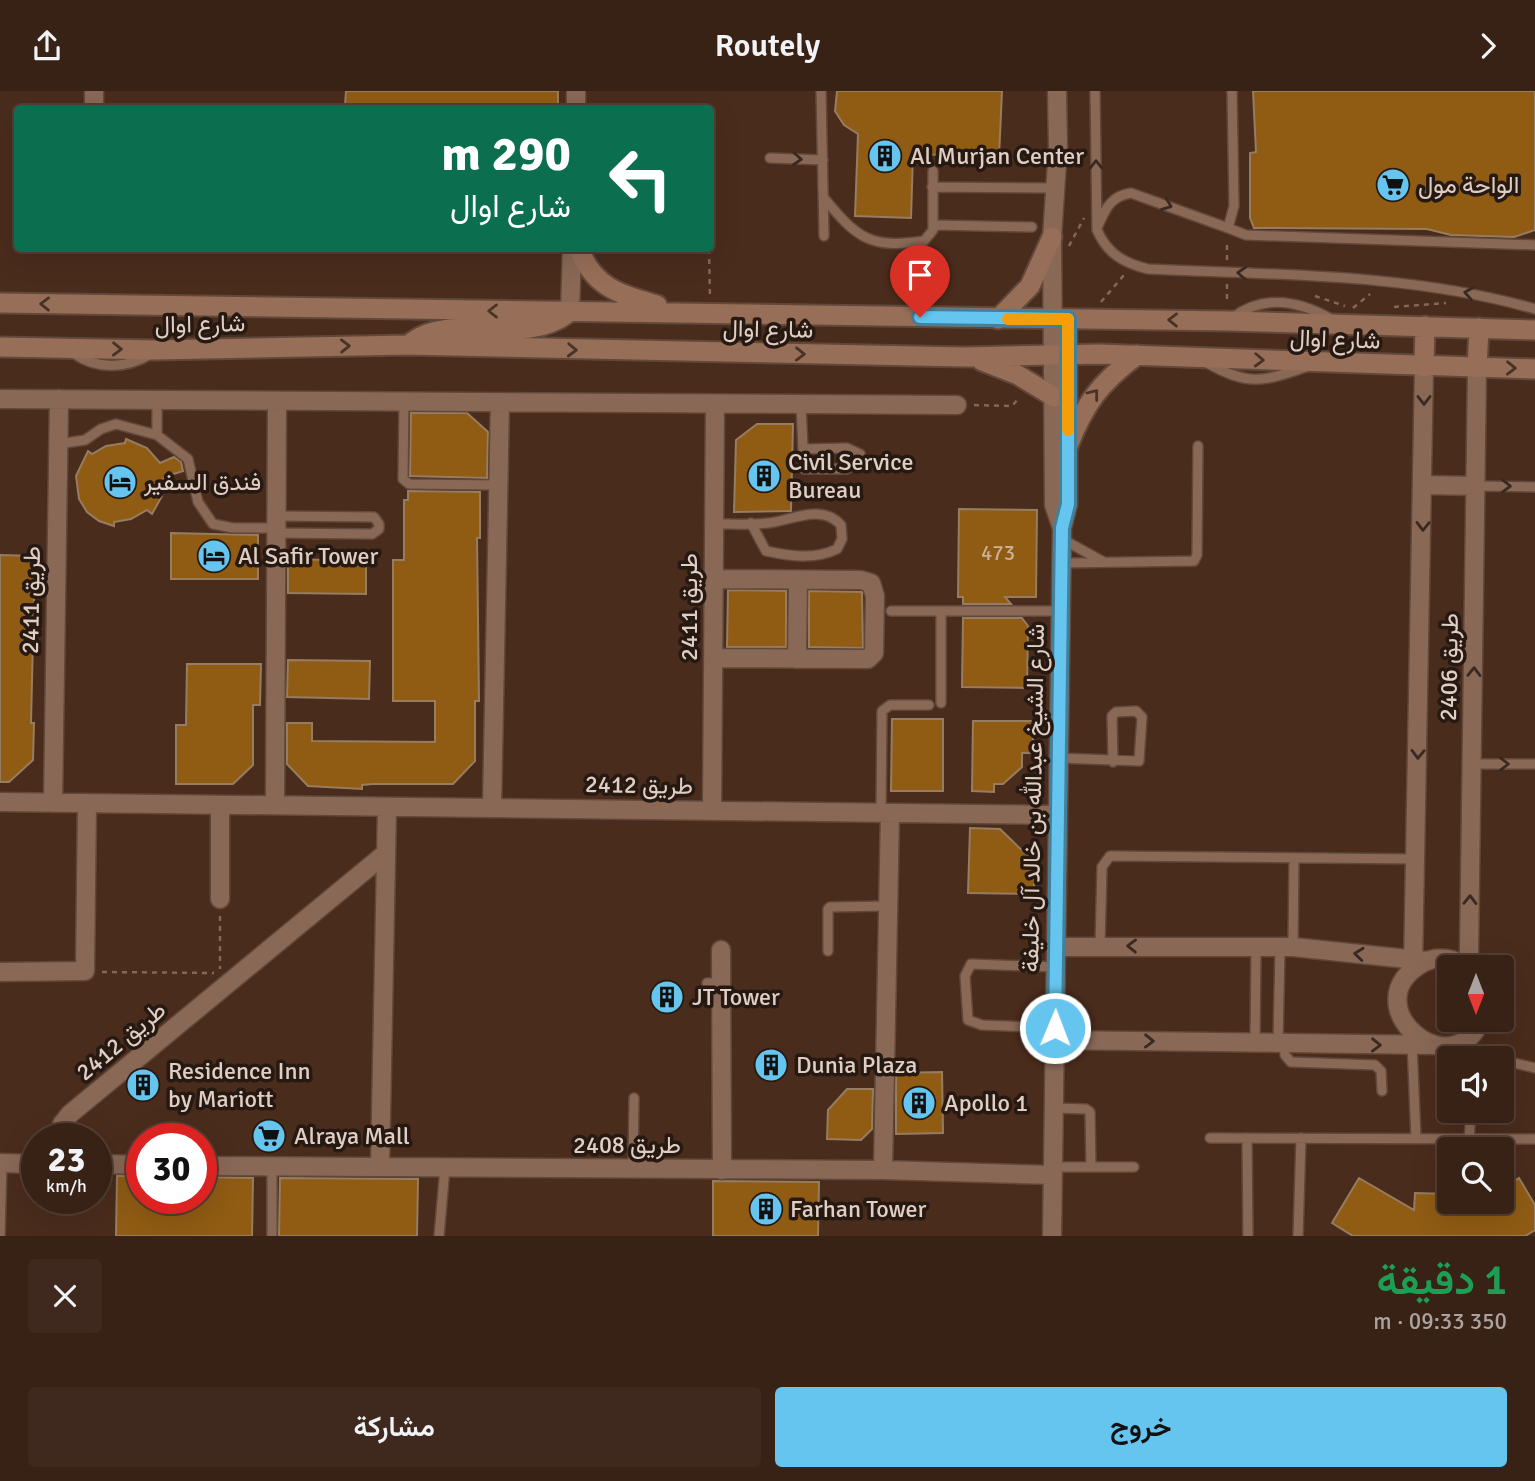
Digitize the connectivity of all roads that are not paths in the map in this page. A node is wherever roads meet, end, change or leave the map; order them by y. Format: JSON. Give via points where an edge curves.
{"nodes":[{"id":1,"x":821,"y":91,"type":"edge"},
{"id":2,"x":1057,"y":91,"type":"edge"},
{"id":3,"x":1067,"y":91,"type":"edge"},
{"id":4,"x":1095,"y":91,"type":"edge"},
{"id":5,"x":1232,"y":91,"type":"edge"},
{"id":6,"x":1058,"y":148,"type":"junction"},
{"id":7,"x":770,"y":158,"type":"dead end"},
{"id":8,"x":823,"y":160,"type":"junction"},
{"id":9,"x":933,"y":171,"type":"dead end"},
{"id":10,"x":932,"y":187,"type":"junction"},
{"id":11,"x":1055,"y":188,"type":"junction"},
{"id":12,"x":824,"y":198,"type":"junction"},
{"id":13,"x":933,"y":226,"type":"junction"},
{"id":14,"x":1032,"y":227,"type":"dead end"},
{"id":15,"x":1228,"y":228,"type":"junction"},
{"id":16,"x":1097,"y":230,"type":"junction"},
{"id":17,"x":824,"y":236,"type":"dead end"},
{"id":18,"x":1052,"y":237,"type":"junction"},
{"id":19,"x":1535,"y":245,"type":"edge"},
{"id":20,"x":572,"y":252,"type":"edge"},
{"id":21,"x":580,"y":252,"type":"edge"},
{"id":22,"x":0,"y":303,"type":"edge"},
{"id":23,"x":1535,"y":309,"type":"edge"},
{"id":24,"x":570,"y":311,"type":"junction"},
{"id":25,"x":682,"y":312,"type":"junction"},
{"id":26,"x":998,"y":319,"type":"junction"},
{"id":27,"x":1060,"y":319,"type":"junction"},
{"id":28,"x":1425,"y":326,"type":"junction"},
{"id":29,"x":1479,"y":328,"type":"junction"},
{"id":30,"x":1535,"y":330,"type":"edge"},
{"id":31,"x":408,"y":345,"type":"junction"},
{"id":32,"x":0,"y":347,"type":"edge"},
{"id":33,"x":1060,"y":354,"type":"junction"},
{"id":34,"x":1137,"y":355,"type":"junction"},
{"id":35,"x":964,"y":357,"type":"junction"},
{"id":36,"x":1424,"y":367,"type":"junction"},
{"id":37,"x":1477,"y":368,"type":"junction"},
{"id":38,"x":1535,"y":369,"type":"edge"},
{"id":39,"x":1054,"y":397,"type":"junction"},
{"id":40,"x":0,"y":399,"type":"edge"},
{"id":41,"x":59,"y":399,"type":"junction"},
{"id":42,"x":157,"y":399,"type":"junction"},
{"id":43,"x":277,"y":401,"type":"junction"},
{"id":44,"x":404,"y":402,"type":"junction"},
{"id":45,"x":499,"y":402,"type":"junction"},
{"id":46,"x":715,"y":404,"type":"junction"},
{"id":47,"x":801,"y":405,"type":"junction"},
{"id":48,"x":957,"y":405,"type":"dead end"},
{"id":49,"x":157,"y":435,"type":"junction"},
{"id":50,"x":58,"y":444,"type":"junction"},
{"id":51,"x":1068,"y":446,"type":"junction"},
{"id":52,"x":1198,"y":446,"type":"dead end"},
{"id":53,"x":803,"y":449,"type":"junction"},
{"id":54,"x":498,"y":485,"type":"junction"},
{"id":55,"x":1424,"y":485,"type":"junction"},
{"id":56,"x":1477,"y":486,"type":"junction"},
{"id":57,"x":1535,"y":487,"type":"edge"},
{"id":58,"x":751,"y":523,"type":"junction"},
{"id":59,"x":714,"y":524,"type":"junction"},
{"id":60,"x":276,"y":526,"type":"junction"},
{"id":61,"x":1062,"y":533,"type":"junction"},
{"id":62,"x":1061,"y":563,"type":"junction"},
{"id":63,"x":1107,"y":563,"type":"junction"},
{"id":64,"x":713,"y":579,"type":"junction"},
{"id":65,"x":798,"y":580,"type":"junction"},
{"id":66,"x":891,"y":611,"type":"dead end"},
{"id":67,"x":941,"y":611,"type":"junction"},
{"id":68,"x":1060,"y":611,"type":"junction"},
{"id":69,"x":713,"y":658,"type":"junction"},
{"id":70,"x":797,"y":659,"type":"junction"},
{"id":71,"x":942,"y":702,"type":"dead end"},
{"id":72,"x":929,"y":705,"type":"dead end"},
{"id":73,"x":1059,"y":758,"type":"junction"},
{"id":74,"x":1113,"y":762,"type":"junction"},
{"id":75,"x":1472,"y":764,"type":"junction"},
{"id":76,"x":1535,"y":764,"type":"edge"},
{"id":77,"x":0,"y":802,"type":"edge"},
{"id":78,"x":53,"y":803,"type":"junction"},
{"id":79,"x":86,"y":803,"type":"junction"},
{"id":80,"x":220,"y":805,"type":"junction"},
{"id":81,"x":275,"y":805,"type":"junction"},
{"id":82,"x":492,"y":806,"type":"junction"},
{"id":83,"x":387,"y":807,"type":"junction"},
{"id":84,"x":712,"y":811,"type":"junction"},
{"id":85,"x":885,"y":813,"type":"junction"},
{"id":86,"x":1058,"y":815,"type":"junction"},
{"id":87,"x":386,"y":853,"type":"junction"},
{"id":88,"x":1294,"y":858,"type":"junction"},
{"id":89,"x":1416,"y":859,"type":"junction"},
{"id":90,"x":220,"y":899,"type":"road end"},
{"id":91,"x":888,"y":906,"type":"junction"},
{"id":92,"x":1100,"y":946,"type":"junction"},
{"id":93,"x":1056,"y":947,"type":"junction"},
{"id":94,"x":1256,"y":948,"type":"junction"},
{"id":95,"x":1287,"y":948,"type":"junction"},
{"id":96,"x":721,"y":950,"type":"dead end"},
{"id":97,"x":828,"y":951,"type":"dead end"},
{"id":98,"x":1469,"y":955,"type":"edge"},
{"id":99,"x":1437,"y":961,"type":"edge"},
{"id":100,"x":1418,"y":963,"type":"junction"},
{"id":101,"x":1055,"y":967,"type":"junction"},
{"id":102,"x":0,"y":972,"type":"edge"},
{"id":103,"x":1055,"y":1034,"type":"junction"},
{"id":104,"x":1411,"y":1039,"type":"junction"},
{"id":105,"x":1255,"y":1043,"type":"junction"},
{"id":106,"x":1281,"y":1043,"type":"junction"},
{"id":107,"x":1330,"y":1044,"type":"junction"},
{"id":108,"x":1448,"y":1046,"type":"edge"},
{"id":109,"x":1329,"y":1063,"type":"junction"},
{"id":110,"x":1514,"y":1063,"type":"edge"},
{"id":111,"x":1535,"y":1068,"type":"edge"},
{"id":112,"x":1382,"y":1091,"type":"dead end"},
{"id":113,"x":634,"y":1098,"type":"dead end"},
{"id":114,"x":1054,"y":1108,"type":"junction"},
{"id":115,"x":63,"y":1123,"type":"edge"},
{"id":116,"x":1210,"y":1138,"type":"dead end"},
{"id":117,"x":1247,"y":1138,"type":"junction"},
{"id":118,"x":1301,"y":1138,"type":"junction"},
{"id":119,"x":1416,"y":1139,"type":"junction"},
{"id":120,"x":1437,"y":1139,"type":"edge"},
{"id":121,"x":1514,"y":1139,"type":"edge"},
{"id":122,"x":1535,"y":1139,"type":"edge"},
{"id":123,"x":1,"y":1163,"type":"edge"},
{"id":124,"x":21,"y":1164,"type":"edge"},
{"id":125,"x":217,"y":1165,"type":"edge"},
{"id":126,"x":272,"y":1166,"type":"junction"},
{"id":127,"x":380,"y":1167,"type":"junction"},
{"id":128,"x":1091,"y":1167,"type":"junction"},
{"id":129,"x":1134,"y":1167,"type":"dead end"},
{"id":130,"x":445,"y":1168,"type":"junction"},
{"id":131,"x":633,"y":1170,"type":"junction"},
{"id":132,"x":722,"y":1170,"type":"junction"},
{"id":133,"x":883,"y":1170,"type":"junction"},
{"id":134,"x":1053,"y":1171,"type":"junction"},
{"id":135,"x":0,"y":1236,"type":"edge"},
{"id":136,"x":272,"y":1236,"type":"edge"},
{"id":137,"x":439,"y":1236,"type":"edge"},
{"id":138,"x":1052,"y":1236,"type":"edge"},
{"id":139,"x":1248,"y":1236,"type":"edge"},
{"id":140,"x":1298,"y":1236,"type":"edge"}],
"edges":[{"from":1,"to":8,"type":"lane"},
{"from":2,"to":6,"type":"street","name":"شارع الشيخ عبدالله بن خالد آل خليفة"},
{"from":3,"to":6,"type":"lane"},
{"from":16,"to":4,"type":"lane","one_way":true},
{"from":5,"to":15,"type":"lane","via":[[1234,206]]},
{"from":6,"to":11,"type":"street","name":"شارع الشيخ عبدالله بن خالد آل خليفة"},
{"from":7,"to":8,"type":"lane","one_way":true},
{"from":8,"to":12,"type":"lane"},
{"from":9,"to":10,"type":"lane"},
{"from":10,"to":11,"type":"lane"},
{"from":10,"to":13,"type":"lane"},
{"from":11,"to":18,"type":"street","name":"شارع الشيخ عبدالله بن خالد آل خليفة"},
{"from":12,"to":13,"type":"lane","via":[[850,229],[868,240],[924,241],[932,235]]},
{"from":12,"to":17,"type":"lane"},
{"from":13,"to":14,"type":"lane"},
{"from":16,"to":15,"type":"lane","one_way":true,"via":[[1108,204],[1131,193]]},
{"from":15,"to":19,"type":"lane","via":[[1246,236]]},
{"from":23,"to":16,"type":"lane","one_way":true,"via":[[1474,294],[1384,281],[1148,269],[1114,255]]},
{"from":18,"to":26,"type":"main road","via":[[1030,286]]},
{"from":18,"to":27,"type":"street","name":"شارع الشيخ عبدالله بن خالد آل خليفة"},
{"from":20,"to":24,"type":"street"},
{"from":21,"to":25,"type":"main road","via":[[591,273],[604,285],[622,295]]},
{"from":24,"to":22,"type":"main road","name":"شارع اوال","one_way":true},
{"from":24,"to":25,"type":"main road","name":"شارع اوال"},
{"from":24,"to":31,"type":"main road","via":[[545,325],[433,332]]},
{"from":25,"to":26,"type":"main road","name":"شارع اوال"},
{"from":26,"to":27,"type":"main road","name":"شارع اوال"},
{"from":28,"to":27,"type":"main road","name":"شارع اوال","one_way":true},
{"from":27,"to":33,"type":"street","name":"شارع الشيخ عبدالله بن خالد آل خليفة"},
{"from":28,"to":29,"type":"main road","name":"شارع اوال"},
{"from":28,"to":36,"type":"main road"},
{"from":29,"to":30,"type":"main road","name":"شارع اوال"},
{"from":29,"to":37,"type":"main road"},
{"from":32,"to":31,"type":"main road","name":"شارع اوال","one_way":true,"via":[[156,350]]},
{"from":31,"to":35,"type":"main road","name":"شارع اوال","one_way":true},
{"from":33,"to":34,"type":"main road","name":"شارع اوال"},
{"from":33,"to":35,"type":"main road","name":"شارع اوال"},
{"from":33,"to":39,"type":"street","name":"شارع الشيخ عبدالله بن خالد آل خليفة"},
{"from":33,"to":51,"type":"street","name":"شارع الشيخ عبدالله بن خالد آل خليفة"},
{"from":34,"to":36,"type":"main road","name":"شارع اوال","one_way":true},
{"from":51,"to":34,"type":"main road","one_way":true,"via":[[1089,400]]},
{"from":35,"to":39,"type":"main road","via":[[1018,375]]},
{"from":36,"to":37,"type":"main road","name":"شارع اوال"},
{"from":36,"to":55,"type":"street","name":"طريق 2406","one_way":true},
{"from":37,"to":38,"type":"main road","name":"شارع اوال","one_way":true},
{"from":37,"to":56,"type":"street","name":"طريق 2406"},
{"from":39,"to":61,"type":"street","name":"شارع الشيخ عبدالله بن خالد آل خليفة","via":[[1054,505]]},
{"from":40,"to":41,"type":"street"},
{"from":41,"to":42,"type":"street"},
{"from":41,"to":50,"type":"street","name":"طريق 2411"},
{"from":42,"to":43,"type":"street"},
{"from":42,"to":49,"type":"lane"},
{"from":43,"to":44,"type":"street"},
{"from":43,"to":60,"type":"street"},
{"from":44,"to":45,"type":"street"},
{"from":44,"to":54,"type":"lane","via":[[403,479],[409,484]]},
{"from":45,"to":46,"type":"street"},
{"from":45,"to":54,"type":"street"},
{"from":46,"to":47,"type":"street"},
{"from":46,"to":59,"type":"street","name":"طريق 2411"},
{"from":47,"to":48,"type":"street"},
{"from":47,"to":53,"type":"lane"},
{"from":49,"to":50,"type":"lane","via":[[116,424],[85,440]]},
{"from":49,"to":60,"type":"lane","via":[[188,459],[198,502],[213,524]]},
{"from":50,"to":78,"type":"street","name":"طريق 2411"},
{"from":51,"to":61,"type":"street","name":"شارع الشيخ عبدالله بن خالد آل خليفة","via":[[1068,504]]},
{"from":52,"to":63,"type":"lane","via":[[1196,558],[1188,564]]},
{"from":53,"to":53,"type":"lane","via":[[853,449],[860,454],[847,469],[804,469]]},
{"from":54,"to":82,"type":"street"},
{"from":55,"to":56,"type":"street"},
{"from":55,"to":89,"type":"street","name":"طريق 2406","one_way":true},
{"from":56,"to":57,"type":"lane","one_way":true},
{"from":75,"to":56,"type":"street","name":"طريق 2406","one_way":true},
{"from":58,"to":58,"type":"lane","via":[[820,514],[834,517],[841,525],[842,539],[837,549],[826,555],[783,555],[766,551]]},
{"from":58,"to":59,"type":"lane"},
{"from":59,"to":64,"type":"street","name":"طريق 2411"},
{"from":60,"to":60,"type":"lane","via":[[374,517],[379,530],[372,534]]},
{"from":60,"to":81,"type":"street"},
{"from":61,"to":62,"type":"street","name":"شارع الشيخ عبدالله بن خالد آل خليفة"},
{"from":61,"to":63,"type":"lane"},
{"from":62,"to":63,"type":"lane"},
{"from":62,"to":68,"type":"street","name":"شارع الشيخ عبدالله بن خالد آل خليفة"},
{"from":64,"to":65,"type":"street"},
{"from":64,"to":69,"type":"street","name":"طريق 2411"},
{"from":65,"to":70,"type":"street"},
{"from":65,"to":70,"type":"street","via":[[871,583],[876,596],[874,653],[868,659]]},
{"from":66,"to":67,"type":"lane"},
{"from":67,"to":68,"type":"lane"},
{"from":67,"to":71,"type":"lane"},
{"from":68,"to":73,"type":"street","name":"شارع الشيخ عبدالله بن خالد آل خليفة"},
{"from":69,"to":70,"type":"street"},
{"from":69,"to":84,"type":"street","name":"طريق 2411"},
{"from":72,"to":85,"type":"lane","via":[[890,705],[882,711]]},
{"from":73,"to":74,"type":"lane"},
{"from":73,"to":86,"type":"street","name":"شارع الشيخ عبدالله بن خالد آل خليفة"},
{"from":74,"to":74,"type":"lane","via":[[1137,763],[1141,758],[1142,717],[1136,711],[1112,716]]},
{"from":75,"to":76,"type":"lane","one_way":true},
{"from":98,"to":75,"type":"street","name":"طريق 2406","one_way":true},
{"from":77,"to":78,"type":"street","name":"طريق 2412"},
{"from":78,"to":79,"type":"street","name":"طريق 2412"},
{"from":79,"to":80,"type":"street","name":"طريق 2412"},
{"from":79,"to":102,"type":"street","via":[[85,971]]},
{"from":80,"to":81,"type":"street","name":"طريق 2412"},
{"from":80,"to":90,"type":"street"},
{"from":81,"to":83,"type":"street","name":"طريق 2412"},
{"from":82,"to":83,"type":"street","name":"طريق 2412"},
{"from":82,"to":84,"type":"street","name":"طريق 2412"},
{"from":83,"to":87,"type":"street"},
{"from":84,"to":85,"type":"street","name":"طريق 2412"},
{"from":85,"to":86,"type":"street","name":"طريق 2412"},
{"from":85,"to":91,"type":"street"},
{"from":86,"to":93,"type":"street","name":"شارع الشيخ عبدالله بن خالد آل خليفة"},
{"from":87,"to":115,"type":"street","name":"طريق 2412"},
{"from":87,"to":127,"type":"street"},
{"from":88,"to":89,"type":"lane"},
{"from":88,"to":92,"type":"lane","via":[[1110,856],[1102,867]]},
{"from":88,"to":95,"type":"lane"},
{"from":89,"to":100,"type":"street","name":"طريق 2406"},
{"from":91,"to":97,"type":"lane","via":[[830,907]]},
{"from":91,"to":133,"type":"street"},
{"from":92,"to":93,"type":"street"},
{"from":94,"to":92,"type":"street","one_way":true},
{"from":93,"to":101,"type":"street","name":"شارع الشيخ عبدالله بن خالد آل خليفة"},
{"from":94,"to":95,"type":"street"},
{"from":94,"to":105,"type":"lane"},
{"from":100,"to":95,"type":"street","one_way":true},
{"from":95,"to":106,"type":"lane"},
{"from":96,"to":132,"type":"street","via":[[714,1011]]},
{"from":99,"to":100,"type":"street"},
{"from":100,"to":104,"type":"street","via":[[1405,978],[1398,1001]]},
{"from":101,"to":103,"type":"street","name":"شارع الشيخ عبدالله بن خالد آل خليفة"},
{"from":101,"to":103,"type":"lane","via":[[971,964],[965,976],[968,1020]]},
{"from":103,"to":105,"type":"street","one_way":true},
{"from":103,"to":114,"type":"street","name":"شارع الشيخ عبدالله بن خالد آل خليفة"},
{"from":107,"to":104,"type":"street","one_way":true},
{"from":104,"to":108,"type":"street"},
{"from":104,"to":119,"type":"lane"},
{"from":105,"to":106,"type":"street"},
{"from":106,"to":107,"type":"street"},
{"from":106,"to":109,"type":"lane","via":[[1291,1062]]},
{"from":107,"to":109,"type":"lane"},
{"from":109,"to":112,"type":"lane","via":[[1375,1065],[1381,1071]]},
{"from":110,"to":111,"type":"lane"},
{"from":113,"to":131,"type":"lane"},
{"from":114,"to":128,"type":"lane","via":[[1090,1112]]},
{"from":114,"to":134,"type":"street","name":"شارع الشيخ عبدالله بن خالد آل خليفة"},
{"from":116,"to":117,"type":"lane"},
{"from":117,"to":118,"type":"lane"},
{"from":117,"to":139,"type":"lane"},
{"from":118,"to":119,"type":"lane"},
{"from":118,"to":140,"type":"lane"},
{"from":119,"to":120,"type":"lane"},
{"from":121,"to":122,"type":"lane"},
{"from":123,"to":124,"type":"street"},
{"from":123,"to":135,"type":"lane"},
{"from":125,"to":126,"type":"street","name":"طريق 2408"},
{"from":126,"to":127,"type":"street","name":"طريق 2408"},
{"from":126,"to":136,"type":"lane"},
{"from":127,"to":130,"type":"street","name":"طريق 2408"},
{"from":128,"to":129,"type":"lane"},
{"from":128,"to":134,"type":"lane"},
{"from":130,"to":131,"type":"street","name":"طريق 2408"},
{"from":130,"to":137,"type":"lane"},
{"from":131,"to":132,"type":"street","name":"طريق 2408"},
{"from":132,"to":133,"type":"street","name":"طريق 2408"},
{"from":133,"to":134,"type":"street","name":"طريق 2408"},
{"from":134,"to":138,"type":"street","name":"شارع الشيخ عبدالله بن خالد آل خليفة"}]}
